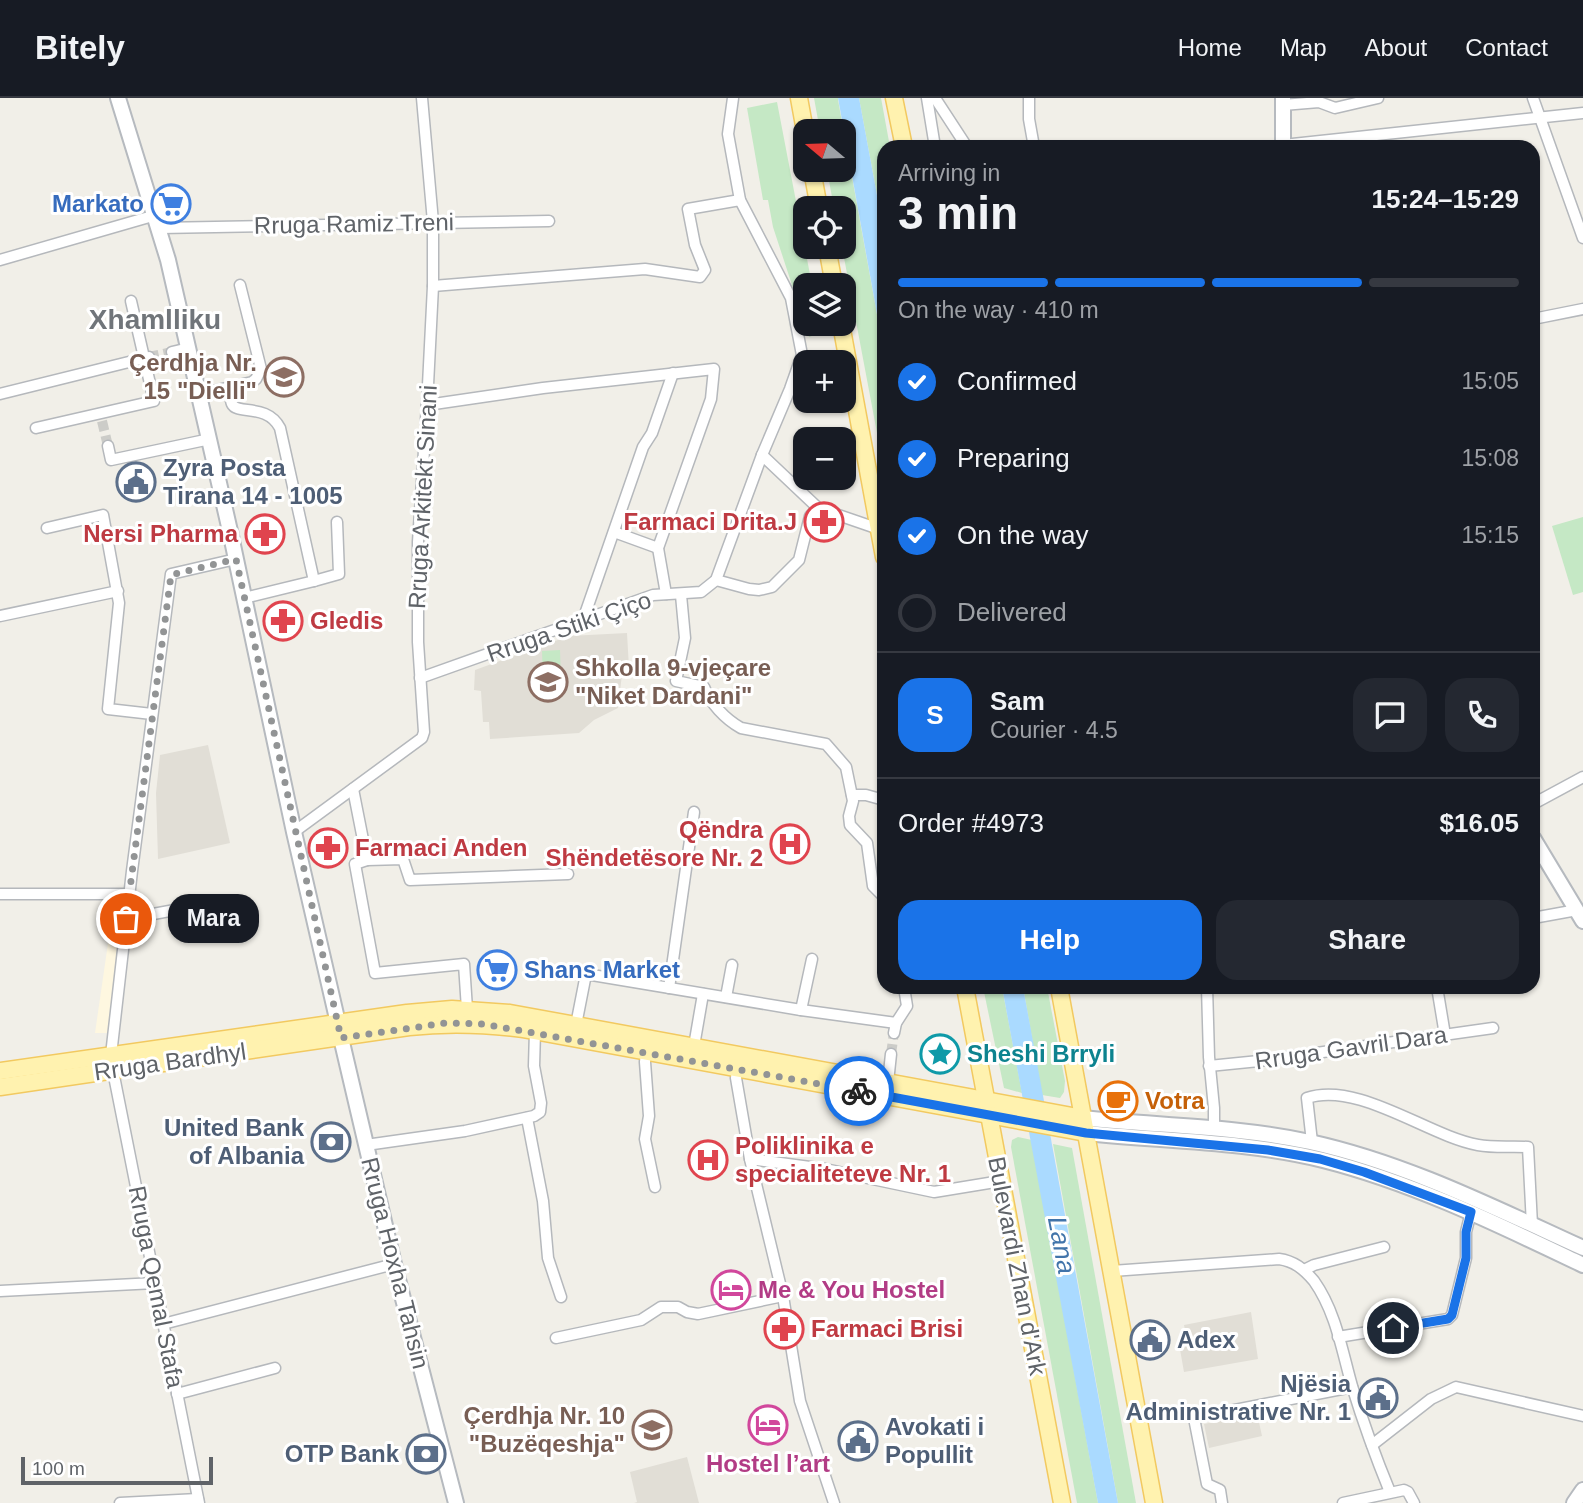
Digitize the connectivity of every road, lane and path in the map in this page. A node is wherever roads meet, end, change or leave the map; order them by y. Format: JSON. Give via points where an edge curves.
{"nodes":[{"id":1,"x":118,"y":98,"type":"edge"},
{"id":2,"x":422,"y":98,"type":"edge"},
{"id":3,"x":733,"y":98,"type":"edge"},
{"id":4,"x":799,"y":98,"type":"edge"},
{"id":5,"x":894,"y":98,"type":"edge"},
{"id":6,"x":927,"y":98,"type":"edge"},
{"id":7,"x":935,"y":98,"type":"edge"},
{"id":8,"x":1029,"y":98,"type":"edge"},
{"id":9,"x":1378,"y":98,"type":"edge"},
{"id":10,"x":1533,"y":98,"type":"edge"},
{"id":11,"x":1283,"y":102,"type":"edge"},
{"id":12,"x":1583,"y":113,"type":"edge"},
{"id":13,"x":1539,"y":118,"type":"junction"},
{"id":14,"x":803,"y":119,"type":"edge"},
{"id":15,"x":903,"y":140,"type":"edge"},
{"id":16,"x":934,"y":140,"type":"edge"},
{"id":17,"x":962,"y":140,"type":"edge"},
{"id":18,"x":1033,"y":140,"type":"edge"},
{"id":19,"x":1283,"y":140,"type":"edge"},
{"id":20,"x":1338,"y":140,"type":"edge"},
{"id":21,"x":740,"y":200,"type":"junction"},
{"id":22,"x":549,"y":221,"type":"dead end"},
{"id":23,"x":158,"y":222,"type":"junction"},
{"id":24,"x":433,"y":222,"type":"junction"},
{"id":25,"x":1583,"y":238,"type":"edge"},
{"id":26,"x":0,"y":260,"type":"edge"},
{"id":27,"x":240,"y":285,"type":"dead end"},
{"id":28,"x":433,"y":286,"type":"junction"},
{"id":29,"x":131,"y":302,"type":"dead end"},
{"id":30,"x":1583,"y":309,"type":"edge"},
{"id":31,"x":1540,"y":318,"type":"edge"},
{"id":32,"x":843,"y":336,"type":"edge"},
{"id":33,"x":189,"y":348,"type":"junction"},
{"id":34,"x":172,"y":352,"type":"tunnel mouth"},
{"id":35,"x":146,"y":358,"type":"junction"},
{"id":36,"x":673,"y":373,"type":"junction"},
{"id":37,"x":229,"y":387,"type":"junction"},
{"id":38,"x":0,"y":394,"type":"edge"},
{"id":39,"x":200,"y":394,"type":"junction"},
{"id":40,"x":427,"y":405,"type":"junction"},
{"id":41,"x":36,"y":428,"type":"dead end"},
{"id":42,"x":210,"y":439,"type":"junction"},
{"id":43,"x":108,"y":446,"type":"dead end"},
{"id":44,"x":762,"y":455,"type":"junction"},
{"id":45,"x":818,"y":508,"type":"junction"},
{"id":46,"x":877,"y":518,"type":"edge"},
{"id":47,"x":337,"y":522,"type":"dead end"},
{"id":48,"x":47,"y":528,"type":"dead end"},
{"id":49,"x":877,"y":528,"type":"edge"},
{"id":50,"x":614,"y":532,"type":"junction"},
{"id":51,"x":658,"y":548,"type":"junction"},
{"id":52,"x":236,"y":559,"type":"junction"},
{"id":53,"x":716,"y":580,"type":"junction"},
{"id":54,"x":314,"y":581,"type":"junction"},
{"id":55,"x":118,"y":591,"type":"junction"},
{"id":56,"x":666,"y":594,"type":"junction"},
{"id":57,"x":681,"y":595,"type":"junction"},
{"id":58,"x":244,"y":598,"type":"junction"},
{"id":59,"x":0,"y":616,"type":"edge"},
{"id":60,"x":583,"y":620,"type":"junction"},
{"id":61,"x":420,"y":678,"type":"junction"},
{"id":62,"x":152,"y":714,"type":"junction"},
{"id":63,"x":1583,"y":778,"type":"edge"},
{"id":64,"x":353,"y":789,"type":"junction"},
{"id":65,"x":852,"y":795,"type":"junction"},
{"id":66,"x":877,"y":798,"type":"edge"},
{"id":67,"x":1540,"y":800,"type":"edge"},
{"id":68,"x":694,"y":812,"type":"dead end"},
{"id":69,"x":294,"y":832,"type":"junction"},
{"id":70,"x":1540,"y":849,"type":"edge"},
{"id":71,"x":367,"y":860,"type":"junction"},
{"id":72,"x":568,"y":874,"type":"dead end"},
{"id":73,"x":877,"y":890,"type":"edge"},
{"id":74,"x":0,"y":894,"type":"edge"},
{"id":75,"x":129,"y":894,"type":"junction"},
{"id":76,"x":1580,"y":915,"type":"edge"},
{"id":77,"x":1540,"y":918,"type":"edge"},
{"id":78,"x":126,"y":919,"type":"junction"},
{"id":79,"x":206,"y":925,"type":"dead end"},
{"id":80,"x":811,"y":959,"type":"dead end"},
{"id":81,"x":732,"y":965,"type":"dead end"},
{"id":82,"x":669,"y":988,"type":"junction"},
{"id":83,"x":703,"y":994,"type":"junction"},
{"id":84,"x":905,"y":994,"type":"edge"},
{"id":85,"x":966,"y":994,"type":"edge"},
{"id":86,"x":1060,"y":994,"type":"edge"},
{"id":87,"x":1207,"y":994,"type":"edge"},
{"id":88,"x":1438,"y":994,"type":"edge"},
{"id":89,"x":726,"y":997,"type":"junction"},
{"id":90,"x":467,"y":1009,"type":"junction"},
{"id":91,"x":801,"y":1010,"type":"junction"},
{"id":92,"x":576,"y":1025,"type":"junction"},
{"id":93,"x":1493,"y":1028,"type":"dead end"},
{"id":94,"x":339,"y":1030,"type":"junction"},
{"id":95,"x":535,"y":1031,"type":"junction"},
{"id":96,"x":1445,"y":1035,"type":"junction"},
{"id":97,"x":694,"y":1046,"type":"junction"},
{"id":98,"x":646,"y":1052,"type":"junction"},
{"id":99,"x":891,"y":1054,"type":"tunnel mouth"},
{"id":100,"x":112,"y":1063,"type":"junction"},
{"id":101,"x":1209,"y":1066,"type":"junction"},
{"id":102,"x":737,"y":1069,"type":"junction"},
{"id":103,"x":0,"y":1071,"type":"edge"},
{"id":104,"x":888,"y":1082,"type":"junction"},
{"id":105,"x":0,"y":1087,"type":"edge"},
{"id":106,"x":987,"y":1107,"type":"junction"},
{"id":107,"x":527,"y":1118,"type":"junction"},
{"id":108,"x":1084,"y":1125,"type":"junction"},
{"id":109,"x":1214,"y":1129,"type":"junction"},
{"id":110,"x":1312,"y":1142,"type":"junction"},
{"id":111,"x":366,"y":1145,"type":"junction"},
{"id":112,"x":750,"y":1159,"type":"junction"},
{"id":113,"x":1001,"y":1181,"type":"junction"},
{"id":114,"x":655,"y":1187,"type":"dead end"},
{"id":115,"x":1471,"y":1212,"type":"junction"},
{"id":116,"x":1532,"y":1225,"type":"junction"},
{"id":117,"x":1384,"y":1247,"type":"dead end"},
{"id":118,"x":1583,"y":1248,"type":"edge"},
{"id":119,"x":394,"y":1264,"type":"junction"},
{"id":120,"x":1583,"y":1265,"type":"edge"},
{"id":121,"x":1304,"y":1270,"type":"junction"},
{"id":122,"x":1112,"y":1271,"type":"junction"},
{"id":123,"x":155,"y":1283,"type":"junction"},
{"id":124,"x":0,"y":1291,"type":"edge"},
{"id":125,"x":783,"y":1296,"type":"junction"},
{"id":126,"x":561,"y":1297,"type":"dead end"},
{"id":127,"x":163,"y":1324,"type":"junction"},
{"id":128,"x":1338,"y":1337,"type":"junction"},
{"id":129,"x":555,"y":1338,"type":"dead end"},
{"id":130,"x":275,"y":1368,"type":"dead end"},
{"id":131,"x":1352,"y":1387,"type":"junction"},
{"id":132,"x":177,"y":1394,"type":"junction"},
{"id":133,"x":1583,"y":1416,"type":"edge"},
{"id":134,"x":1372,"y":1445,"type":"junction"},
{"id":135,"x":1583,"y":1490,"type":"edge"},
{"id":136,"x":1390,"y":1492,"type":"junction"},
{"id":137,"x":199,"y":1501,"type":"edge"},
{"id":138,"x":120,"y":1503,"type":"edge"},
{"id":139,"x":456,"y":1503,"type":"edge"},
{"id":140,"x":834,"y":1503,"type":"edge"},
{"id":141,"x":1062,"y":1503,"type":"edge"},
{"id":142,"x":1154,"y":1503,"type":"edge"},
{"id":143,"x":1222,"y":1503,"type":"edge"},
{"id":144,"x":1343,"y":1503,"type":"edge"},
{"id":145,"x":1414,"y":1503,"type":"edge"},
{"id":146,"x":1574,"y":1503,"type":"edge"}],
"edges":[{"from":1,"to":23,"type":"main road","name":"Rruga Hoxha Tahsin"},
{"from":2,"to":24,"type":"street","name":"Rruga Arkitekt Sinani"},
{"from":3,"to":21,"type":"street","via":[[728,134]]},
{"from":4,"to":14,"type":"main road"},
{"from":5,"to":15,"type":"main road"},
{"from":6,"to":16,"type":"street"},
{"from":7,"to":17,"type":"street"},
{"from":8,"to":18,"type":"street"},
{"from":9,"to":11,"type":"street","via":[[1335,108]]},
{"from":10,"to":13,"type":"street"},
{"from":11,"to":19,"type":"main road"},
{"from":12,"to":13,"type":"street"},
{"from":13,"to":20,"type":"street"},
{"from":13,"to":25,"type":"street"},
{"from":21,"to":28,"type":"street","via":[[688,209],[704,264],[700,277],[645,269]]},
{"from":21,"to":44,"type":"street","via":[[791,298],[802,355]]},
{"from":22,"to":24,"type":"street","name":"Rruga Ramiz Treni"},
{"from":23,"to":24,"type":"street","name":"Rruga Ramiz Treni"},
{"from":23,"to":26,"type":"street","name":"Rruga Ramiz Treni"},
{"from":23,"to":33,"type":"main road","name":"Rruga Hoxha Tahsin"},
{"from":24,"to":28,"type":"street","name":"Rruga Arkitekt Sinani"},
{"from":27,"to":37,"type":"street","via":[[261,369],[252,382]]},
{"from":28,"to":40,"type":"street","name":"Rruga Arkitekt Sinani"},
{"from":29,"to":35,"type":"street"},
{"from":30,"to":31,"type":"street"},
{"from":32,"to":46,"type":"main road"},
{"from":33,"to":34,"type":"street"},
{"from":33,"to":39,"type":"main road","name":"Rruga Hoxha Tahsin"},
{"from":35,"to":38,"type":"street"},
{"from":35,"to":41,"type":"street","via":[[154,401],[101,417]]},
{"from":36,"to":40,"type":"street"},
{"from":36,"to":50,"type":"street"},
{"from":36,"to":51,"type":"street","via":[[714,369],[714,384]]},
{"from":37,"to":39,"type":"street"},
{"from":37,"to":54,"type":"street","via":[[232,406],[265,413],[276,421]]},
{"from":39,"to":42,"type":"main road","name":"Rruga Hoxha Tahsin"},
{"from":40,"to":61,"type":"street","name":"Rruga Arkitekt Sinani","via":[[418,542]]},
{"from":42,"to":43,"type":"street","via":[[111,460]]},
{"from":42,"to":52,"type":"main road","name":"Rruga Hoxha Tahsin"},
{"from":44,"to":45,"type":"street"},
{"from":44,"to":53,"type":"street"},
{"from":45,"to":49,"type":"street"},
{"from":45,"to":53,"type":"street","via":[[810,516],[799,560],[772,587],[749,589]]},
{"from":47,"to":54,"type":"street","via":[[339,574]]},
{"from":48,"to":55,"type":"street","via":[[103,515]]},
{"from":50,"to":51,"type":"street"},
{"from":50,"to":60,"type":"street"},
{"from":51,"to":56,"type":"street"},
{"from":52,"to":58,"type":"main road","name":"Rruga Hoxha Tahsin"},
{"from":52,"to":62,"type":"street","name":"Rruga Qemal Stafa","via":[[171,575]]},
{"from":53,"to":57,"type":"street","name":"Rruga Stiki Çiço","via":[[701,592]]},
{"from":54,"to":58,"type":"street"},
{"from":55,"to":59,"type":"street"},
{"from":55,"to":62,"type":"street","via":[[108,709]]},
{"from":56,"to":57,"type":"street","name":"Rruga Stiki Çiço"},
{"from":56,"to":60,"type":"street","name":"Rruga Stiki Çiço"},
{"from":57,"to":65,"type":"street","via":[[685,638],[676,681],[704,687],[707,696],[741,728],[826,744],[846,767]]},
{"from":58,"to":69,"type":"main road","name":"Rruga Hoxha Tahsin"},
{"from":60,"to":61,"type":"street","name":"Rruga Stiki Çiço"},
{"from":61,"to":64,"type":"street","name":"Rruga Arkitekt Sinani","via":[[422,738]]},
{"from":62,"to":75,"type":"street","name":"Rruga Qemal Stafa"},
{"from":63,"to":67,"type":"street"},
{"from":64,"to":69,"type":"street","name":"Rruga Arkitekt Sinani"},
{"from":64,"to":71,"type":"street"},
{"from":65,"to":66,"type":"street"},
{"from":65,"to":73,"type":"street","via":[[850,825],[865,839]]},
{"from":68,"to":82,"type":"street"},
{"from":69,"to":94,"type":"main road","name":"Rruga Hoxha Tahsin"},
{"from":70,"to":76,"type":"main road"},
{"from":71,"to":72,"type":"street","via":[[403,859],[410,880]]},
{"from":71,"to":90,"type":"street","via":[[355,864],[375,973],[464,964]]},
{"from":74,"to":75,"type":"street"},
{"from":75,"to":78,"type":"street","name":"Rruga Qemal Stafa"},
{"from":76,"to":77,"type":"street"},
{"from":78,"to":79,"type":"street","via":[[202,905]]},
{"from":78,"to":100,"type":"street","name":"Rruga Qemal Stafa"},
{"from":80,"to":91,"type":"street"},
{"from":81,"to":89,"type":"street"},
{"from":82,"to":83,"type":"street"},
{"from":82,"to":92,"type":"street","via":[[586,974]]},
{"from":83,"to":89,"type":"street"},
{"from":83,"to":97,"type":"street"},
{"from":84,"to":91,"type":"street","via":[[907,1006],[895,1028]]},
{"from":85,"to":106,"type":"main road","name":"Bulevardi Zhan d'Ark"},
{"from":86,"to":108,"type":"main road"},
{"from":87,"to":101,"type":"street"},
{"from":88,"to":96,"type":"street"},
{"from":89,"to":91,"type":"street"},
{"from":90,"to":92,"type":"main road"},
{"from":90,"to":94,"type":"main road","via":[[425,1011]]},
{"from":92,"to":97,"type":"main road"},
{"from":93,"to":96,"type":"street","name":"Rruga Gavril Dara"},
{"from":94,"to":95,"type":"main road","via":[[446,1023]]},
{"from":94,"to":100,"type":"main road","name":"Rruga Bardhyl"},
{"from":94,"to":111,"type":"main road","name":"Rruga Hoxha Tahsin"},
{"from":95,"to":98,"type":"main road"},
{"from":95,"to":107,"type":"street","via":[[534,1066],[541,1103],[540,1112]]},
{"from":96,"to":101,"type":"street","name":"Rruga Gavril Dara"},
{"from":97,"to":104,"type":"main road"},
{"from":98,"to":102,"type":"main road"},
{"from":98,"to":114,"type":"street","via":[[649,1115],[645,1139]]},
{"from":99,"to":104,"type":"street"},
{"from":100,"to":103,"type":"main road","name":"Rruga Bardhyl"},
{"from":100,"to":105,"type":"main road","name":"Rruga Bardhyl"},
{"from":100,"to":123,"type":"street","name":"Rruga Qemal Stafa"},
{"from":101,"to":109,"type":"street"},
{"from":102,"to":106,"type":"main road"},
{"from":102,"to":112,"type":"street"},
{"from":104,"to":106,"type":"main road"},
{"from":106,"to":108,"type":"main road"},
{"from":106,"to":113,"type":"main road","name":"Bulevardi Zhan d'Ark"},
{"from":107,"to":111,"type":"street"},
{"from":107,"to":126,"type":"street","via":[[543,1201],[548,1258]]},
{"from":108,"to":109,"type":"main road"},
{"from":108,"to":115,"type":"main road","via":[[1320,1159]]},
{"from":108,"to":122,"type":"main road"},
{"from":109,"to":110,"type":"main road"},
{"from":110,"to":116,"type":"main road","via":[[1424,1178]]},
{"from":110,"to":116,"type":"street","via":[[1307,1098],[1328,1094],[1396,1112],[1478,1145],[1528,1147]]},
{"from":111,"to":119,"type":"main road","name":"Rruga Hoxha Tahsin"},
{"from":112,"to":113,"type":"street","via":[[934,1192]]},
{"from":112,"to":125,"type":"street"},
{"from":113,"to":141,"type":"main road","name":"Bulevardi Zhan d'Ark"},
{"from":115,"to":120,"type":"main road"},
{"from":115,"to":128,"type":"street","via":[[1466,1258],[1448,1319]]},
{"from":116,"to":118,"type":"main road"},
{"from":117,"to":121,"type":"street"},
{"from":119,"to":127,"type":"street"},
{"from":119,"to":139,"type":"main road","name":"Rruga Hoxha Tahsin"},
{"from":121,"to":122,"type":"street","via":[[1279,1259]]},
{"from":121,"to":128,"type":"street","via":[[1325,1301]]},
{"from":122,"to":142,"type":"main road"},
{"from":123,"to":124,"type":"street"},
{"from":123,"to":127,"type":"street","name":"Rruga Qemal Stafa"},
{"from":125,"to":129,"type":"street","via":[[698,1314],[661,1307],[641,1320]]},
{"from":125,"to":140,"type":"street","via":[[800,1401]]},
{"from":127,"to":132,"type":"street","name":"Rruga Qemal Stafa"},
{"from":128,"to":131,"type":"street"},
{"from":130,"to":132,"type":"street"},
{"from":131,"to":134,"type":"street"},
{"from":131,"to":143,"type":"street","via":[[1194,1418],[1207,1484],[1220,1490]]},
{"from":132,"to":137,"type":"street","name":"Rruga Qemal Stafa"},
{"from":133,"to":134,"type":"street","via":[[1456,1387],[1431,1399]]},
{"from":134,"to":136,"type":"street"},
{"from":135,"to":146,"type":"main road"},
{"from":136,"to":144,"type":"street"},
{"from":136,"to":145,"type":"street","via":[[1404,1490]]},
{"from":137,"to":138,"type":"street"}]}
